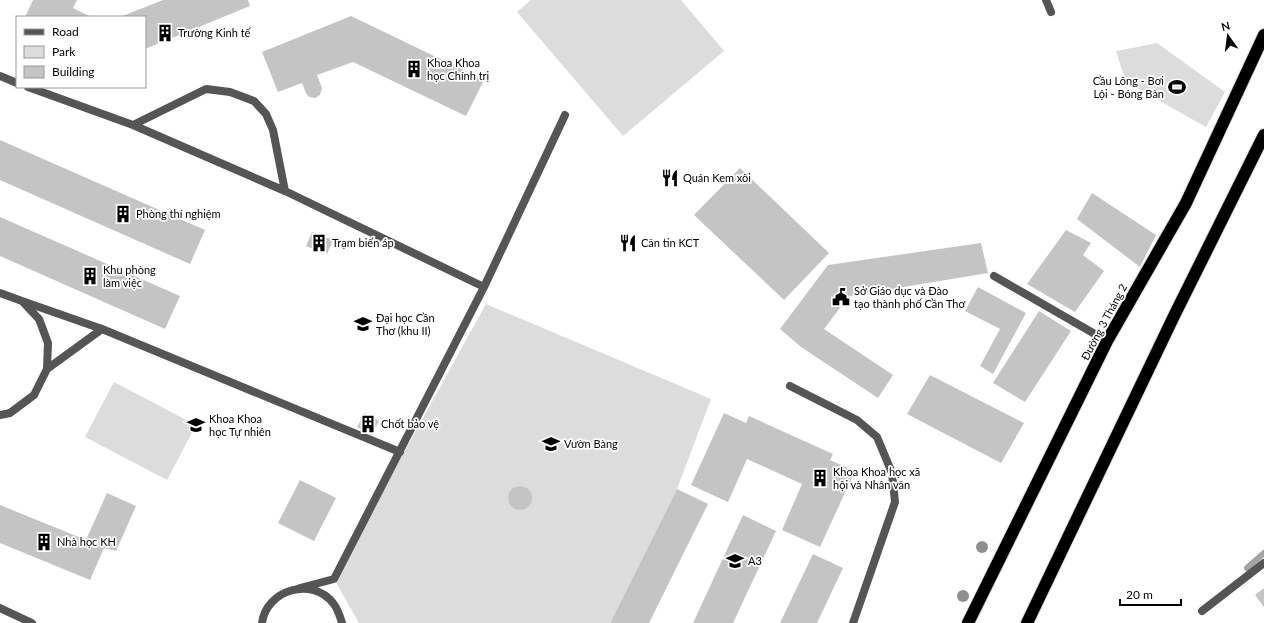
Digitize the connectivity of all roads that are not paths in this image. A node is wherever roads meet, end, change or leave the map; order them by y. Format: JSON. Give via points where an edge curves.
{"nodes":[{"id":1,"x":1046,"y":0,"type":"edge"},
{"id":2,"x":1051,"y":12,"type":"dead end"},
{"id":3,"x":1264,"y":35,"type":"edge"},
{"id":4,"x":0,"y":76,"type":"edge"},
{"id":5,"x":16,"y":82,"type":"edge"},
{"id":6,"x":31,"y":88,"type":"edge"},
{"id":7,"x":565,"y":115,"type":"dead end"},
{"id":8,"x":132,"y":126,"type":"junction"},
{"id":9,"x":1264,"y":135,"type":"edge"},
{"id":10,"x":285,"y":191,"type":"junction"},
{"id":11,"x":994,"y":276,"type":"dead end"},
{"id":12,"x":484,"y":287,"type":"junction"},
{"id":13,"x":0,"y":293,"type":"edge"},
{"id":14,"x":22,"y":301,"type":"junction"},
{"id":15,"x":102,"y":329,"type":"junction"},
{"id":16,"x":1106,"y":341,"type":"junction"},
{"id":17,"x":47,"y":369,"type":"junction"},
{"id":18,"x":790,"y":386,"type":"dead end"},
{"id":19,"x":0,"y":415,"type":"edge"},
{"id":20,"x":400,"y":452,"type":"junction"},
{"id":21,"x":1264,"y":562,"type":"edge"},
{"id":22,"x":300,"y":588,"type":"junction"},
{"id":23,"x":0,"y":608,"type":"edge"},
{"id":24,"x":1202,"y":611,"type":"dead end"},
{"id":25,"x":32,"y":623,"type":"edge"},
{"id":26,"x":262,"y":623,"type":"edge"},
{"id":27,"x":342,"y":623,"type":"edge"},
{"id":28,"x":853,"y":623,"type":"edge"},
{"id":29,"x":968,"y":623,"type":"edge"},
{"id":30,"x":1027,"y":623,"type":"edge"}],
"edges":[{"from":1,"to":2,"type":"street"},
{"from":3,"to":16,"type":"highway","name":"Đường 3 Tháng 2","via":[[1186,203]]},
{"from":4,"to":5,"type":"street"},
{"from":6,"to":8,"type":"street"},
{"from":7,"to":12,"type":"street"},
{"from":8,"to":10,"type":"street"},
{"from":8,"to":10,"type":"street","via":[[206,89],[230,92],[254,101],[266,114],[273,130]]},
{"from":9,"to":30,"type":"highway"},
{"from":10,"to":12,"type":"street"},
{"from":11,"to":16,"type":"street"},
{"from":12,"to":20,"type":"street"},
{"from":13,"to":14,"type":"street"},
{"from":14,"to":15,"type":"street"},
{"from":14,"to":17,"type":"street","via":[[40,319],[48,343]]},
{"from":15,"to":17,"type":"street"},
{"from":15,"to":20,"type":"street"},
{"from":16,"to":29,"type":"highway","name":"Đường 3 Tháng 2"},
{"from":17,"to":19,"type":"street","via":[[34,395],[10,412]]},
{"from":18,"to":28,"type":"street","via":[[857,420],[876,437],[892,473],[895,502]]},
{"from":20,"to":22,"type":"street","via":[[334,579]]},
{"from":21,"to":24,"type":"street"},
{"from":22,"to":26,"type":"street","via":[[280,594],[272,601],[266,609]]},
{"from":22,"to":27,"type":"street","via":[[312,589],[333,602]]},
{"from":23,"to":25,"type":"street"}]}
